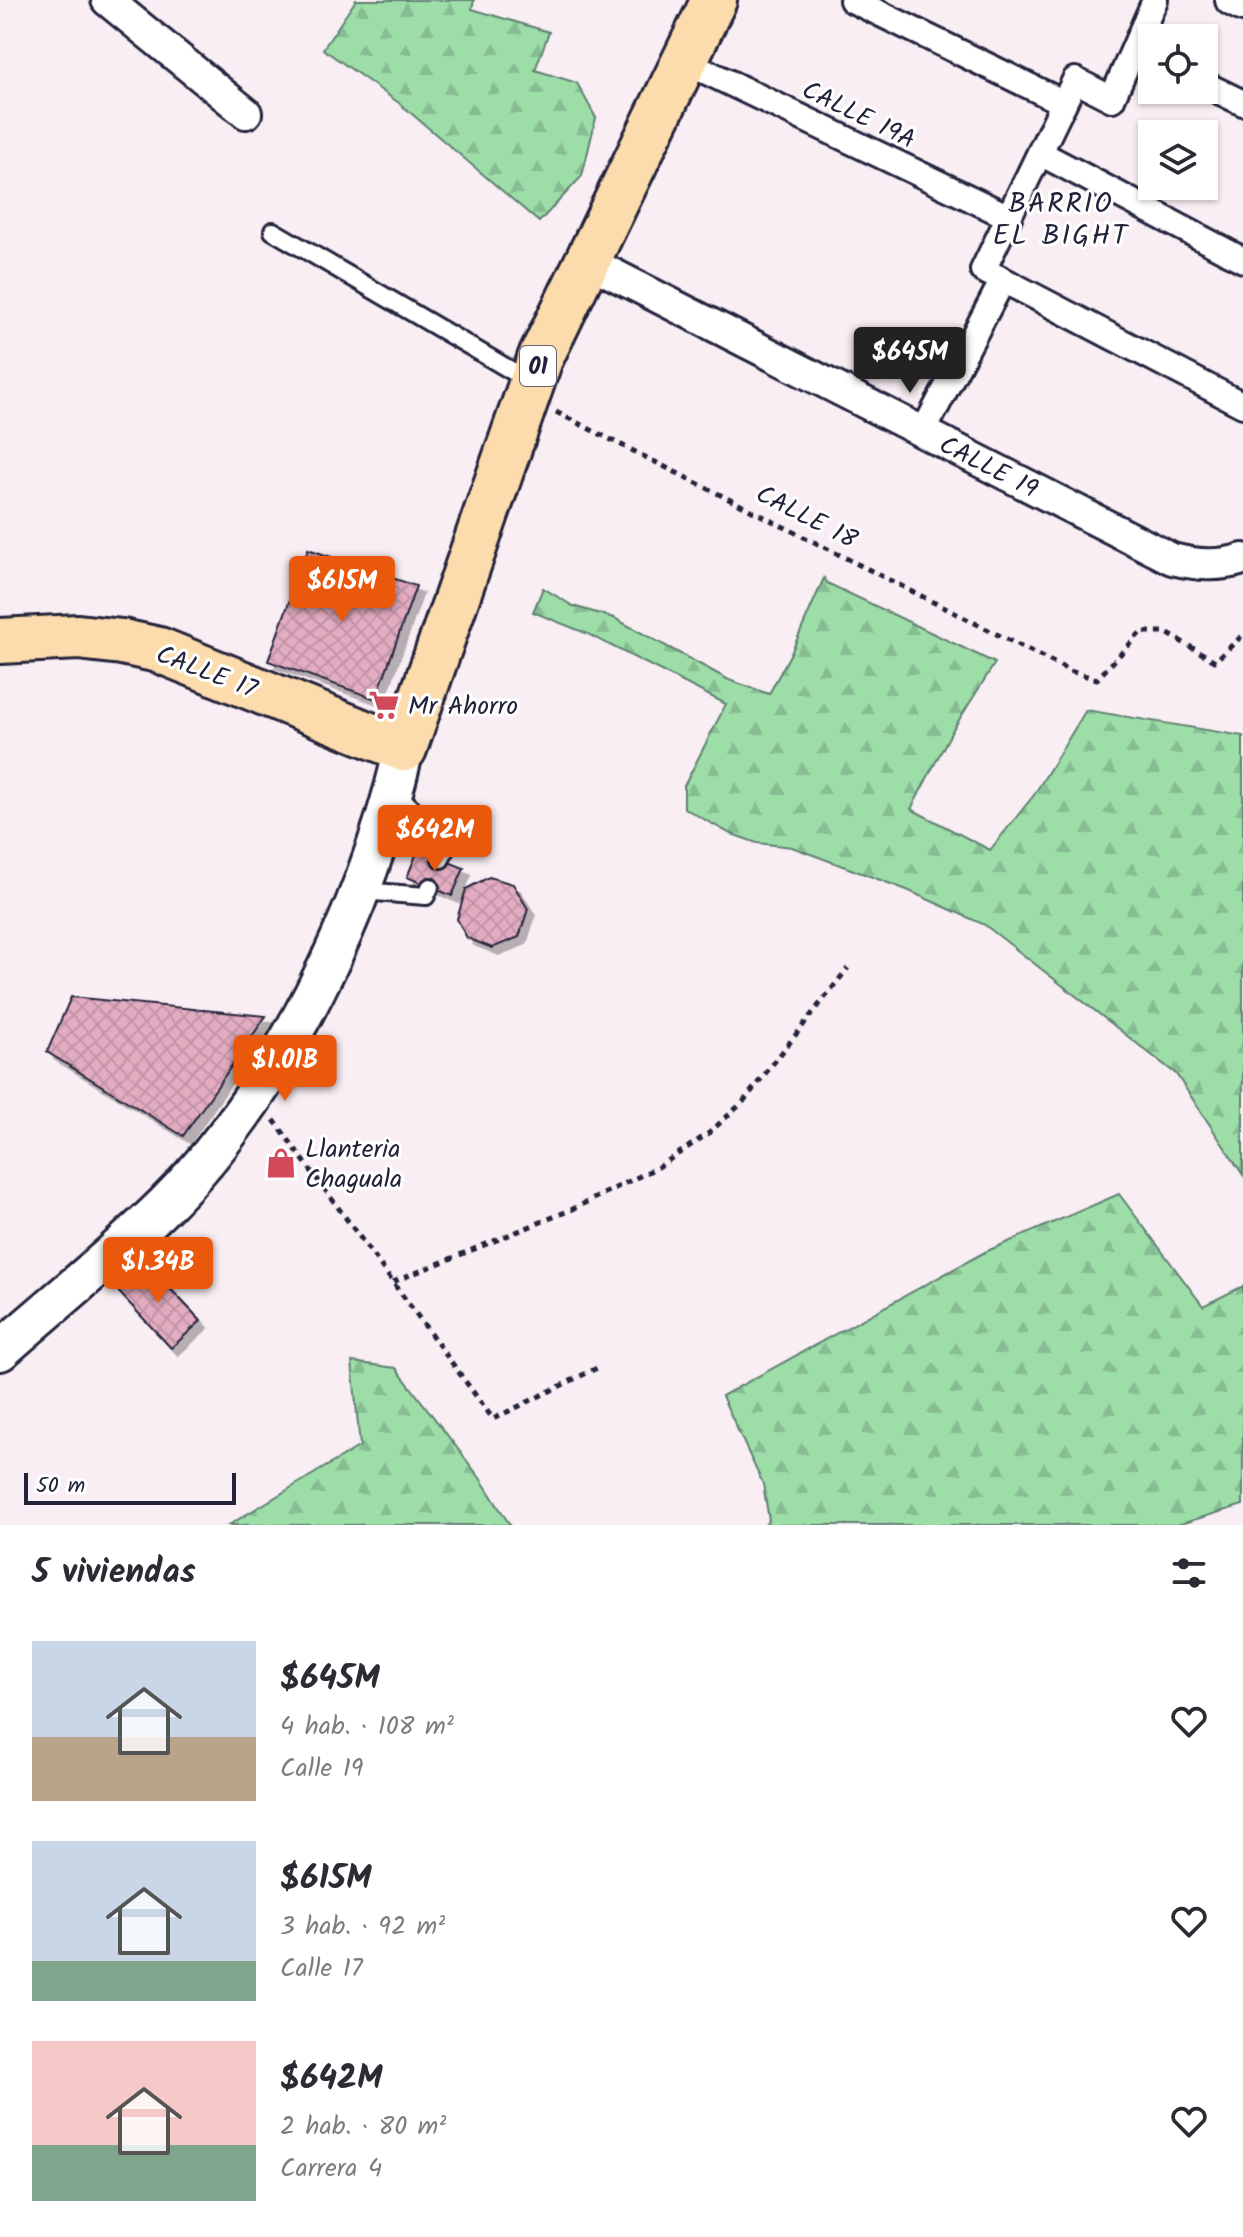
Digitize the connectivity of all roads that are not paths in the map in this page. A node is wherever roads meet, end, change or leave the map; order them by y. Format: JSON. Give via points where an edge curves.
{"nodes":[{"id":1,"x":107,"y":0,"type":"edge"},
{"id":2,"x":714,"y":0,"type":"edge"},
{"id":3,"x":852,"y":0,"type":"edge"},
{"id":4,"x":1155,"y":0,"type":"edge"},
{"id":5,"x":1231,"y":0,"type":"edge"},
{"id":6,"x":1243,"y":6,"type":"edge"},
{"id":7,"x":1150,"y":24,"type":"edge"},
{"id":8,"x":1138,"y":60,"type":"edge"},
{"id":9,"x":684,"y":61,"type":"junction"},
{"id":10,"x":1218,"y":91,"type":"edge"},
{"id":11,"x":1064,"y":103,"type":"junction"},
{"id":12,"x":1243,"y":103,"type":"edge"},
{"id":13,"x":246,"y":113,"type":"dead end"},
{"id":14,"x":1040,"y":153,"type":"junction"},
{"id":15,"x":1009,"y":217,"type":"junction"},
{"id":16,"x":273,"y":231,"type":"dead end"},
{"id":17,"x":1243,"y":260,"type":"edge"},
{"id":18,"x":587,"y":261,"type":"junction"},
{"id":19,"x":1003,"y":280,"type":"junction"},
{"id":20,"x":529,"y":390,"type":"junction"},
{"id":21,"x":1243,"y":405,"type":"edge"},
{"id":22,"x":923,"y":432,"type":"junction"},
{"id":23,"x":1235,"y":562,"type":"edge"},
{"id":24,"x":0,"y":641,"type":"edge"},
{"id":25,"x":404,"y":749,"type":"junction"},
{"id":26,"x":394,"y":791,"type":"junction"},
{"id":27,"x":441,"y":859,"type":"dead end"},
{"id":28,"x":430,"y":887,"type":"dead end"},
{"id":29,"x":362,"y":891,"type":"junction"},
{"id":30,"x":0,"y":1351,"type":"edge"}],
"edges":[{"from":1,"to":13,"type":"street"},
{"from":2,"to":9,"type":"highway","number":"01"},
{"from":3,"to":11,"type":"street"},
{"from":4,"to":7,"type":"street"},
{"from":5,"to":6,"type":"street"},
{"from":8,"to":11,"type":"street","via":[[1112,99],[1075,80]]},
{"from":9,"to":15,"type":"street","name":"CALLE 19A"},
{"from":9,"to":18,"type":"highway","number":"01"},
{"from":10,"to":12,"type":"street"},
{"from":11,"to":14,"type":"street"},
{"from":14,"to":15,"type":"street"},
{"from":14,"to":17,"type":"street"},
{"from":15,"to":19,"type":"street","via":[[983,270]]},
{"from":16,"to":20,"type":"lane"},
{"from":18,"to":20,"type":"highway","number":"01"},
{"from":18,"to":22,"type":"street","name":"CALLE 19"},
{"from":19,"to":21,"type":"street"},
{"from":19,"to":22,"type":"street"},
{"from":20,"to":25,"type":"highway","number":"01"},
{"from":22,"to":23,"type":"street","name":"CALLE 19","via":[[1172,559],[1197,565]]},
{"from":24,"to":25,"type":"highway","name":"CALLE 17","via":[[78,637],[159,650]]},
{"from":25,"to":26,"type":"street"},
{"from":26,"to":27,"type":"lane","via":[[448,843]]},
{"from":26,"to":29,"type":"street"},
{"from":28,"to":29,"type":"lane","via":[[426,896]]},
{"from":29,"to":30,"type":"street","via":[[301,1019],[207,1157],[164,1206]]}]}
